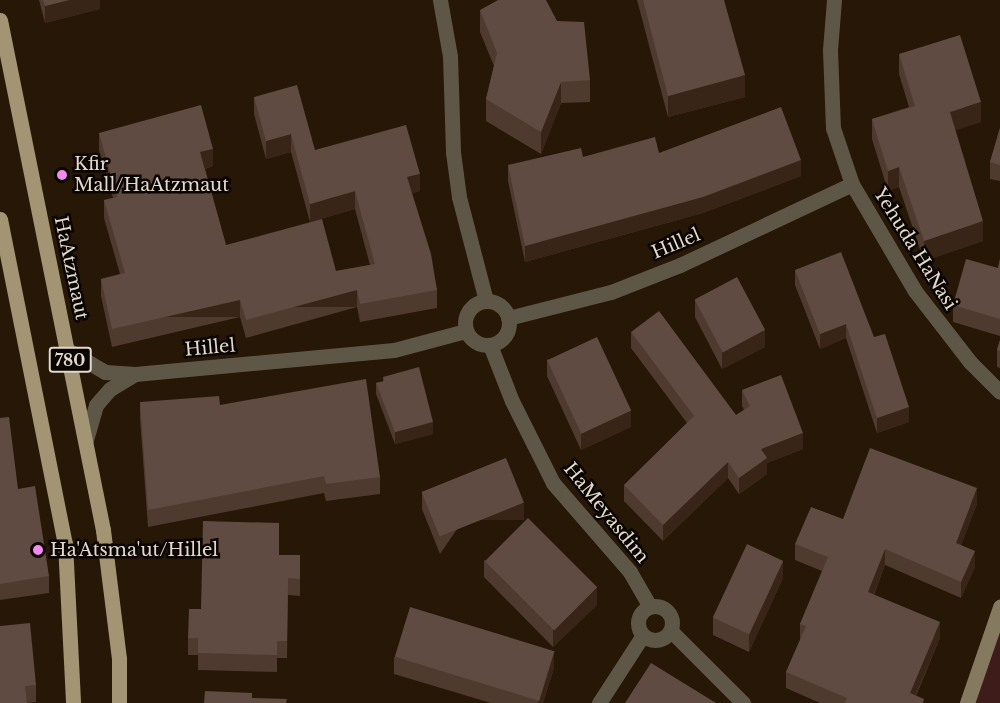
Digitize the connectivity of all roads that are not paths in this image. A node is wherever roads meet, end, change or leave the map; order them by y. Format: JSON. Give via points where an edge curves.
{"nodes":[{"id":1,"x":440,"y":0,"type":"edge"},
{"id":2,"x":834,"y":0,"type":"edge"},
{"id":3,"x":0,"y":20,"type":"edge"},
{"id":4,"x":852,"y":184,"type":"junction"},
{"id":5,"x":0,"y":219,"type":"edge"},
{"id":6,"x":486,"y":301,"type":"junction"},
{"id":7,"x":508,"y":318,"type":"junction"},
{"id":8,"x":466,"y":331,"type":"junction"},
{"id":9,"x":490,"y":345,"type":"junction"},
{"id":10,"x":68,"y":350,"type":"junction"},
{"id":11,"x":135,"y":374,"type":"junction"},
{"id":12,"x":1000,"y":392,"type":"edge"},
{"id":13,"x":86,"y":440,"type":"junction"},
{"id":14,"x":650,"y":606,"type":"junction"},
{"id":15,"x":1000,"y":607,"type":"edge"},
{"id":16,"x":671,"y":631,"type":"junction"},
{"id":17,"x":643,"y":635,"type":"junction"},
{"id":18,"x":73,"y":703,"type":"edge"},
{"id":19,"x":119,"y":703,"type":"edge"},
{"id":20,"x":599,"y":703,"type":"edge"},
{"id":21,"x":742,"y":703,"type":"edge"},
{"id":22,"x":968,"y":703,"type":"edge"}],
"edges":[{"from":1,"to":6,"type":"street","via":[[450,56],[453,152],[459,197]]},
{"from":2,"to":4,"type":"street","name":"Yehuda HaNasi","via":[[830,50],[833,128]]},
{"from":3,"to":10,"type":"main road","name":"HaAtzmaut","number":"780"},
{"from":4,"to":7,"type":"street","name":"Hillel","via":[[680,265],[611,292]]},
{"from":4,"to":12,"type":"street","name":"Yehuda HaNasi","via":[[915,291],[970,362]]},
{"from":5,"to":18,"type":"main road","number":"780","via":[[65,543]]},
{"from":6,"to":7,"type":"street","via":[[503,307]]},
{"from":6,"to":8,"type":"street","via":[[468,311]]},
{"from":7,"to":9,"type":"street","via":[[505,336]]},
{"from":8,"to":9,"type":"street","via":[[478,344]]},
{"from":8,"to":11,"type":"street","name":"Hillel","via":[[394,350]]},
{"from":9,"to":14,"type":"street","name":"HaMeyasdim","via":[[512,401],[553,483],[630,572]]},
{"from":10,"to":11,"type":"street","name":"Hillel","via":[[105,372]]},
{"from":10,"to":13,"type":"main road","name":"HaAtzmaut","number":"780"},
{"from":11,"to":13,"type":"street","name":"Hillel","via":[[110,389],[96,405]]},
{"from":13,"to":19,"type":"main road","name":"HaAtzmaut","number":"780","via":[[106,554],[119,659]]},
{"from":14,"to":16,"type":"street","via":[[668,611],[673,621]]},
{"from":14,"to":17,"type":"street","via":[[639,617]]},
{"from":15,"to":22,"type":"street"},
{"from":16,"to":17,"type":"street","via":[[659,640]]},
{"from":16,"to":21,"type":"street"},
{"from":17,"to":20,"type":"street"}]}
